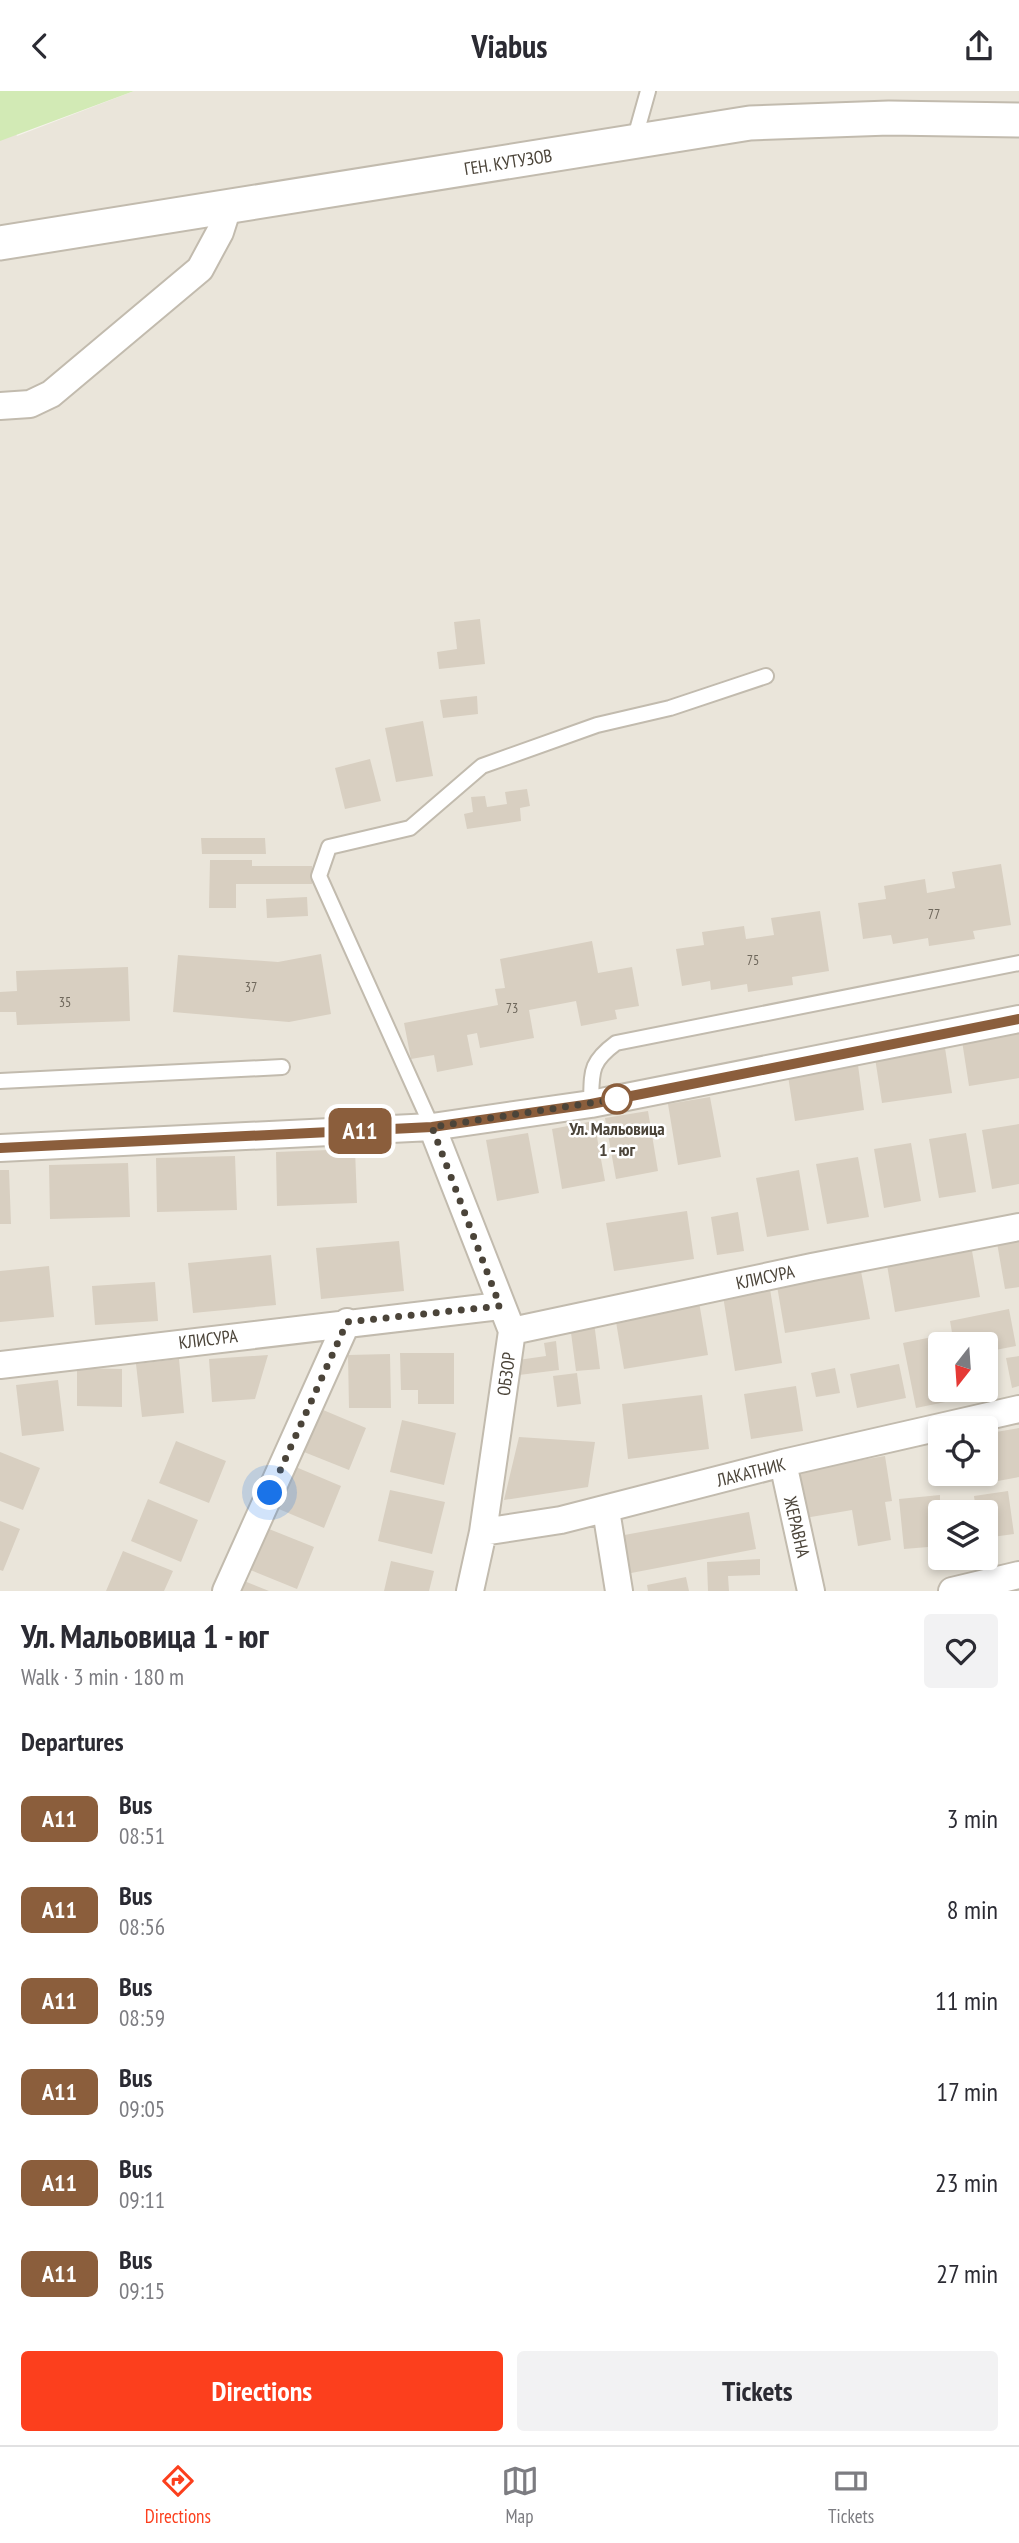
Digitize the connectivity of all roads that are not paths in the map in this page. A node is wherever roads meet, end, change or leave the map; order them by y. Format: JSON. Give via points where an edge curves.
{"nodes":[{"id":1,"x":648,"y":91,"type":"edge"},
{"id":2,"x":1019,"y":120,"type":"edge"},
{"id":3,"x":633,"y":142,"type":"junction"},
{"id":4,"x":228,"y":207,"type":"junction"},
{"id":5,"x":0,"y":243,"type":"edge"},
{"id":6,"x":0,"y":405,"type":"edge"},
{"id":7,"x":766,"y":676,"type":"dead end"},
{"id":8,"x":1019,"y":963,"type":"edge"},
{"id":9,"x":1019,"y":1019,"type":"edge"},
{"id":10,"x":282,"y":1067,"type":"dead end"},
{"id":11,"x":0,"y":1081,"type":"edge"},
{"id":12,"x":591,"y":1104,"type":"junction"},
{"id":13,"x":432,"y":1127,"type":"junction"},
{"id":14,"x":0,"y":1148,"type":"edge"},
{"id":15,"x":1019,"y":1227,"type":"edge"},
{"id":16,"x":500,"y":1306,"type":"junction"},
{"id":17,"x":347,"y":1322,"type":"junction"},
{"id":18,"x":512,"y":1331,"type":"junction"},
{"id":19,"x":3,"y":1371,"type":"edge"},
{"id":20,"x":1019,"y":1409,"type":"edge"},
{"id":21,"x":783,"y":1463,"type":"junction"},
{"id":22,"x":606,"y":1510,"type":"junction"},
{"id":23,"x":482,"y":1532,"type":"junction"},
{"id":24,"x":1019,"y":1575,"type":"edge"},
{"id":25,"x":226,"y":1591,"type":"edge"},
{"id":26,"x":470,"y":1591,"type":"edge"},
{"id":27,"x":619,"y":1591,"type":"edge"},
{"id":28,"x":811,"y":1591,"type":"edge"},
{"id":29,"x":952,"y":1591,"type":"edge"}],
"edges":[{"from":1,"to":3,"type":"lane"},
{"from":2,"to":3,"type":"street","name":"ГЕН. КУТУЗОВ","via":[[750,123]]},
{"from":3,"to":4,"type":"street","name":"ГЕН. КУТУЗОВ"},
{"from":4,"to":5,"type":"street","name":"ГЕН. КУТУЗОВ"},
{"from":4,"to":6,"type":"street","via":[[200,269],[51,394],[30,404]]},
{"from":7,"to":13,"type":"lane","via":[[670,708],[597,725],[482,766],[410,828],[329,847],[319,876]]},
{"from":8,"to":12,"type":"lane","via":[[616,1043],[599,1055],[592,1068]]},
{"from":9,"to":12,"type":"street"},
{"from":10,"to":11,"type":"lane"},
{"from":12,"to":13,"type":"street"},
{"from":13,"to":14,"type":"street"},
{"from":13,"to":16,"type":"street","name":"ОБЗОР"},
{"from":15,"to":18,"type":"street","name":"КЛИСУРА"},
{"from":16,"to":17,"type":"street","name":"КЛИСУРА"},
{"from":16,"to":18,"type":"street","name":"ОБЗОР"},
{"from":17,"to":19,"type":"street","name":"КЛИСУРА"},
{"from":17,"to":25,"type":"street"},
{"from":18,"to":23,"type":"street","name":"ОБЗОР"},
{"from":20,"to":21,"type":"street","name":"ЛАКАТНИК"},
{"from":21,"to":22,"type":"street","name":"ЛАКАТНИК"},
{"from":21,"to":28,"type":"street","name":"ЖЕРАВНА"},
{"from":22,"to":23,"type":"street","name":"ЛАКАТНИК"},
{"from":22,"to":27,"type":"street"},
{"from":23,"to":26,"type":"street","name":"ОБЗОР"},
{"from":24,"to":29,"type":"street"}]}
